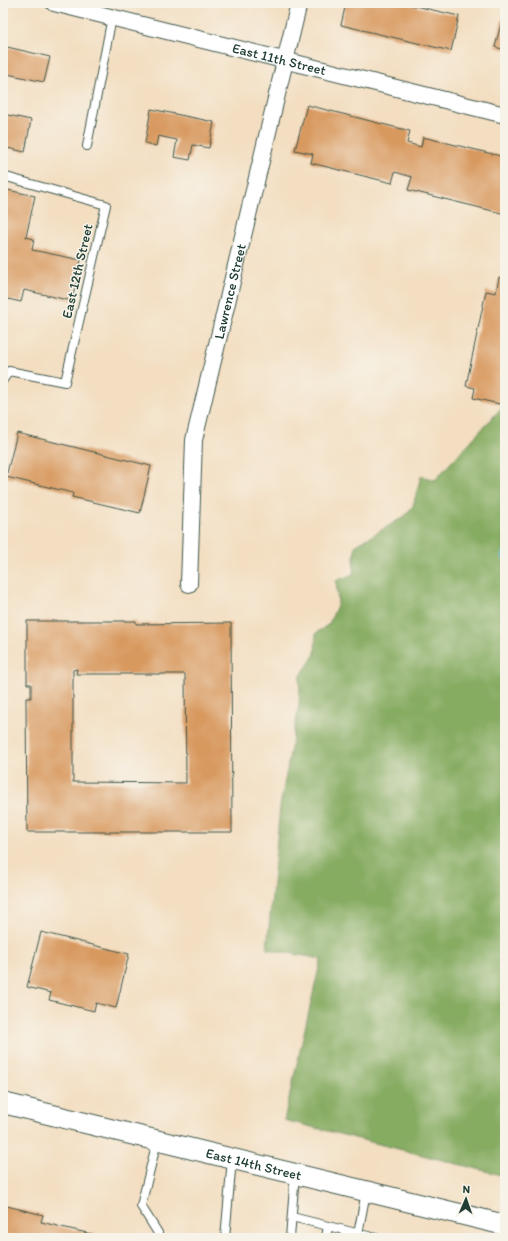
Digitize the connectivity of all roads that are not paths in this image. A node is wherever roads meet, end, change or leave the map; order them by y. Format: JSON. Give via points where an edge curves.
{"nodes":[{"id":1,"x":54,"y":3,"type":"edge"},
{"id":2,"x":299,"y":3,"type":"edge"},
{"id":3,"x":112,"y":17,"type":"junction"},
{"id":4,"x":285,"y":60,"type":"junction"},
{"id":5,"x":505,"y":115,"type":"edge"},
{"id":6,"x":87,"y":146,"type":"dead end"},
{"id":7,"x":3,"y":176,"type":"edge"},
{"id":8,"x":3,"y":380,"type":"edge"},
{"id":9,"x":189,"y":584,"type":"dead end"},
{"id":10,"x":3,"y":1103,"type":"edge"},
{"id":11,"x":157,"y":1141,"type":"junction"},
{"id":12,"x":232,"y":1160,"type":"junction"},
{"id":13,"x":295,"y":1174,"type":"junction"},
{"id":14,"x":366,"y":1192,"type":"junction"},
{"id":15,"x":292,"y":1218,"type":"junction"},
{"id":16,"x":328,"y":1226,"type":"junction"},
{"id":17,"x":505,"y":1226,"type":"edge"},
{"id":18,"x":358,"y":1234,"type":"junction"},
{"id":19,"x":157,"y":1238,"type":"edge"},
{"id":20,"x":224,"y":1238,"type":"edge"},
{"id":21,"x":290,"y":1238,"type":"edge"},
{"id":22,"x":326,"y":1238,"type":"edge"},
{"id":23,"x":376,"y":1238,"type":"edge"}],
"edges":[{"from":1,"to":3,"type":"street","name":"East 11th Street"},
{"from":2,"to":4,"type":"street","name":"Lawrence Street"},
{"from":3,"to":4,"type":"street","name":"East 11th Street"},
{"from":3,"to":6,"type":"lane"},
{"from":4,"to":5,"type":"street","name":"East 11th Street"},
{"from":4,"to":9,"type":"street","name":"Lawrence Street","via":[[194,440]]},
{"from":7,"to":8,"type":"lane","name":"East 12th Street","via":[[106,205],[65,382],[9,371]]},
{"from":10,"to":11,"type":"street","name":"East 14th Street"},
{"from":11,"to":12,"type":"street","name":"East 14th Street"},
{"from":11,"to":19,"type":"lane","via":[[141,1206],[158,1233]]},
{"from":12,"to":13,"type":"street","name":"East 14th Street"},
{"from":12,"to":20,"type":"lane"},
{"from":13,"to":14,"type":"street","name":"East 14th Street"},
{"from":13,"to":15,"type":"lane"},
{"from":14,"to":17,"type":"street","name":"East 14th Street"},
{"from":14,"to":18,"type":"lane"},
{"from":15,"to":16,"type":"lane"},
{"from":15,"to":21,"type":"lane"},
{"from":16,"to":18,"type":"lane"},
{"from":16,"to":22,"type":"lane"},
{"from":18,"to":23,"type":"lane"}]}
